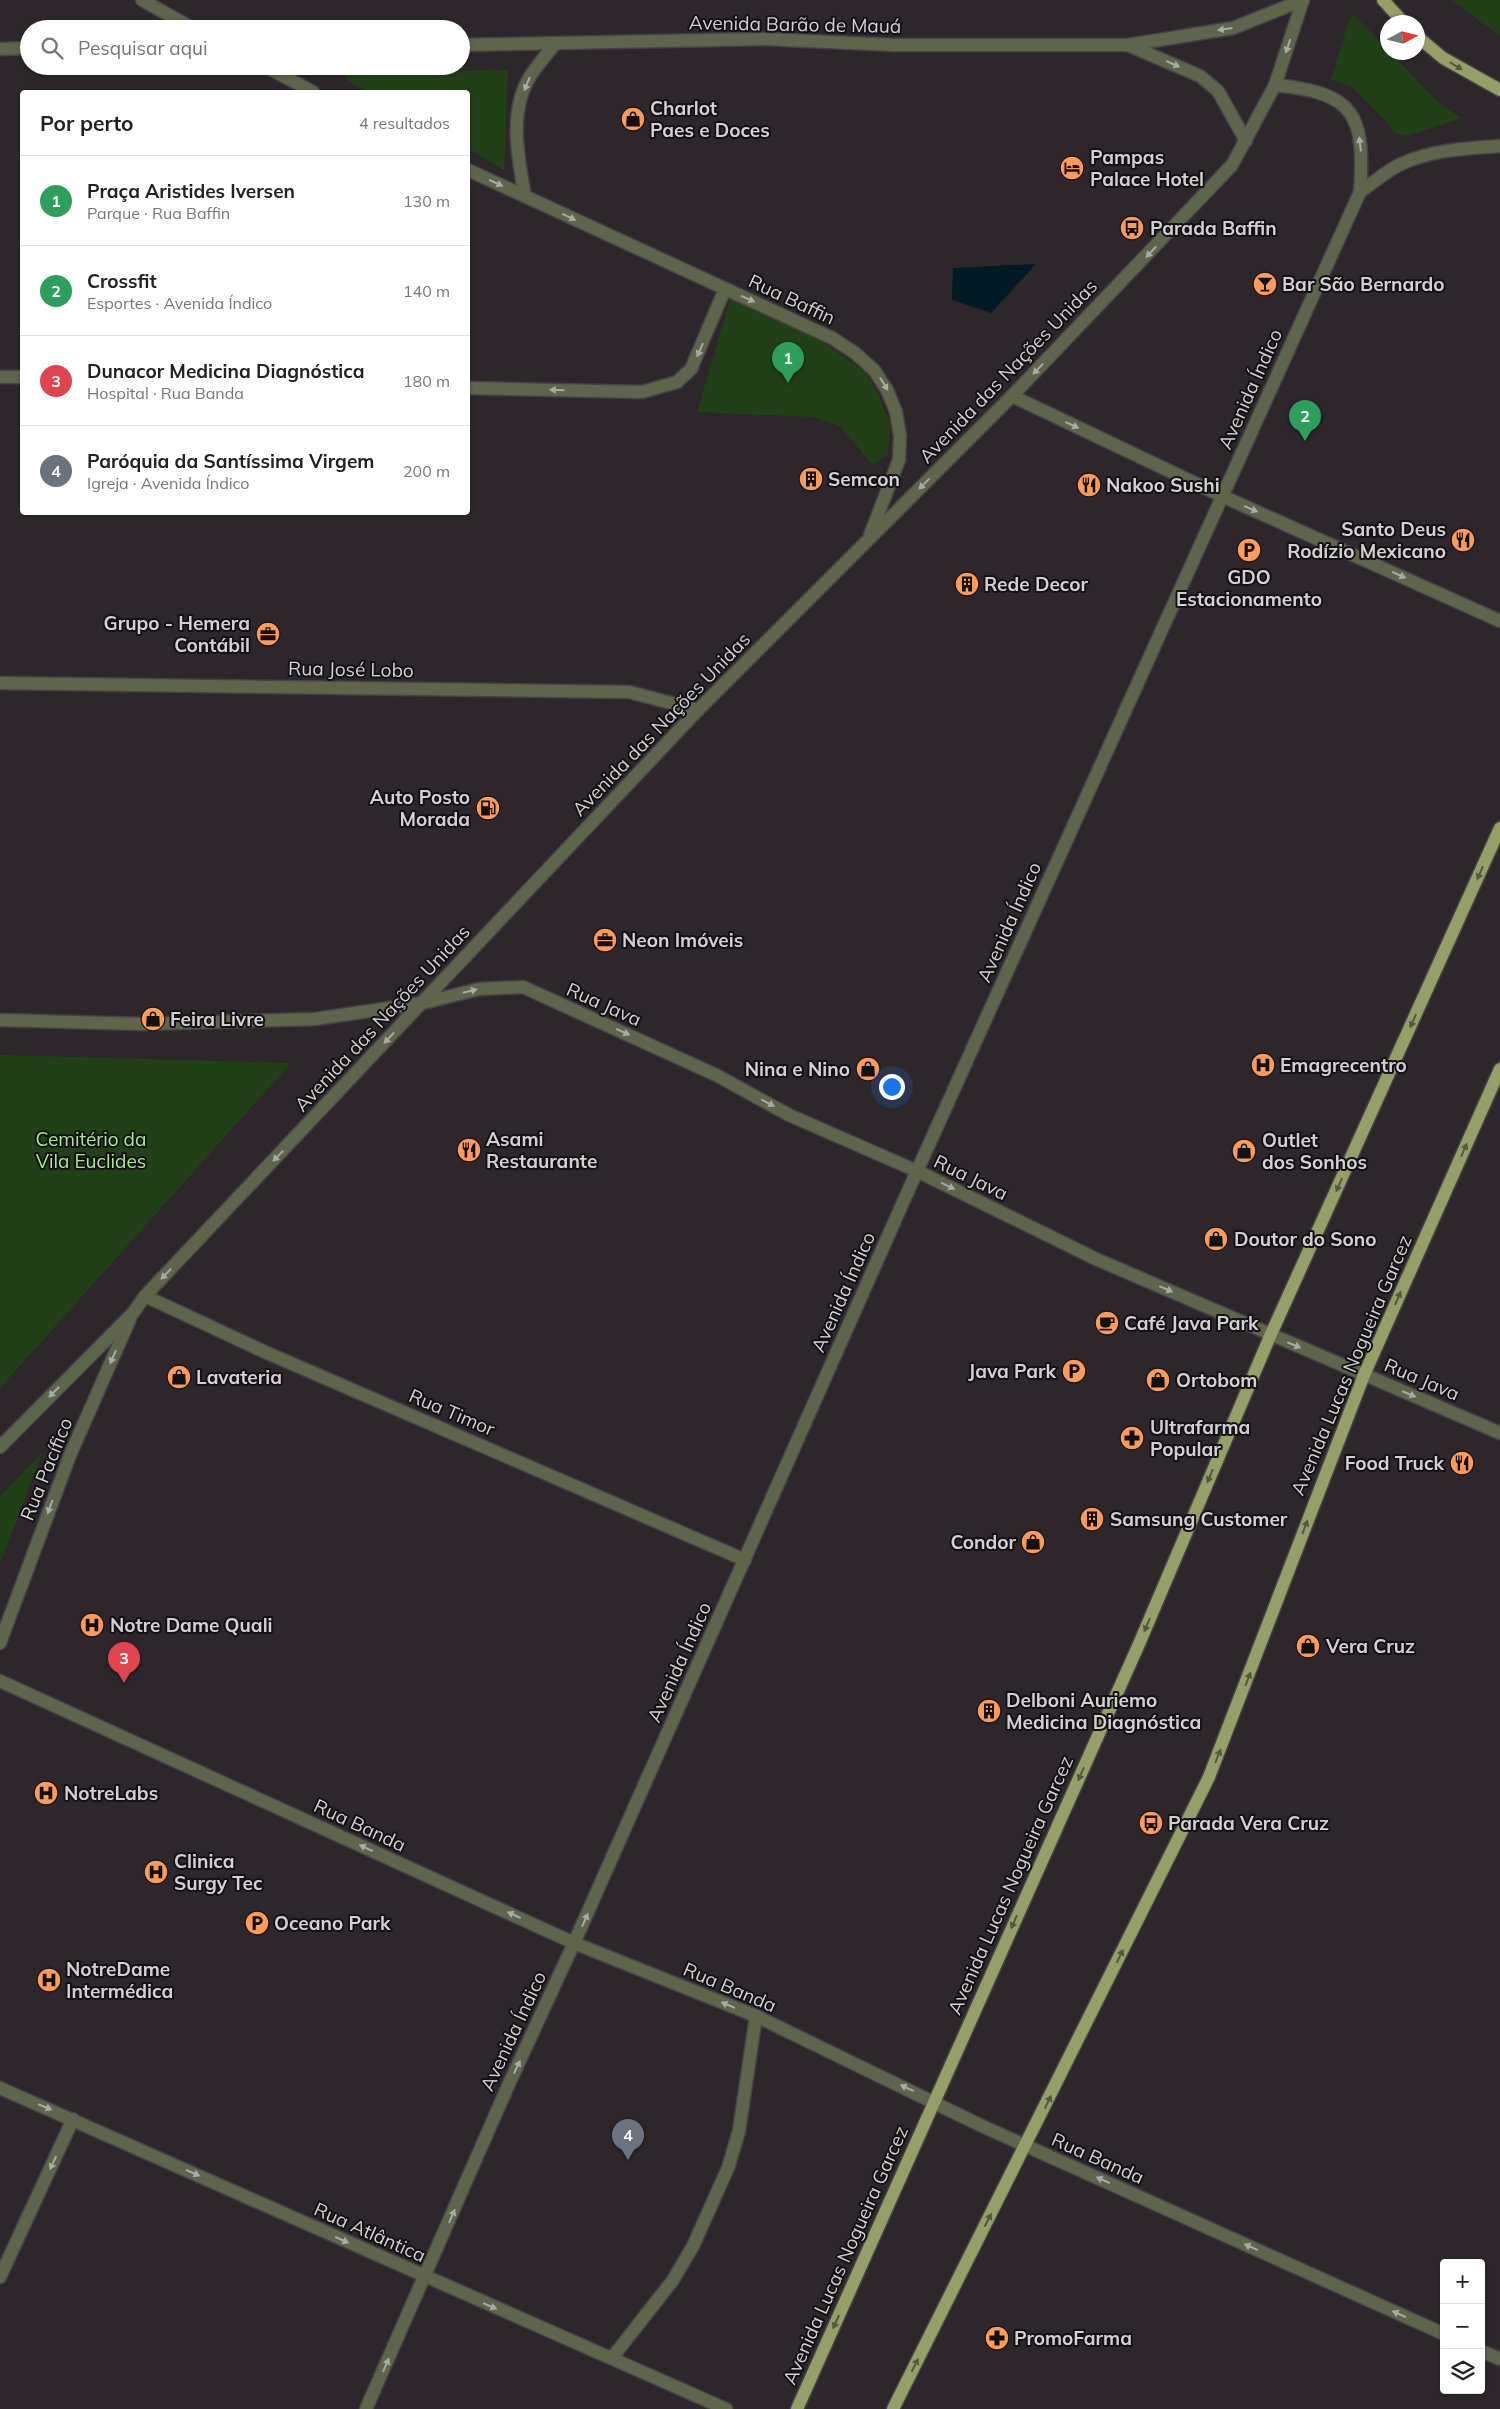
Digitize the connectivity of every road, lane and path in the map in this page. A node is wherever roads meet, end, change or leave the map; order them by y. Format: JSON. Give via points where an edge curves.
{"nodes":[{"id":1,"x":142,"y":0,"type":"edge"},
{"id":2,"x":1303,"y":0,"type":"edge"},
{"id":3,"x":1383,"y":0,"type":"edge"},
{"id":4,"x":1397,"y":15,"type":"edge"},
{"id":5,"x":178,"y":20,"type":"edge"},
{"id":6,"x":1425,"y":43,"type":"edge"},
{"id":7,"x":555,"y":44,"type":"junction"},
{"id":8,"x":470,"y":45,"type":"edge"},
{"id":9,"x":1128,"y":45,"type":"junction"},
{"id":10,"x":20,"y":48,"type":"edge"},
{"id":11,"x":0,"y":49,"type":"edge"},
{"id":12,"x":282,"y":75,"type":"edge"},
{"id":13,"x":1275,"y":85,"type":"junction"},
{"id":14,"x":309,"y":90,"type":"edge"},
{"id":15,"x":1500,"y":90,"type":"edge"},
{"id":16,"x":1246,"y":141,"type":"junction"},
{"id":17,"x":1500,"y":146,"type":"edge"},
{"id":18,"x":470,"y":171,"type":"edge"},
{"id":19,"x":1360,"y":192,"type":"junction"},
{"id":20,"x":525,"y":196,"type":"junction"},
{"id":21,"x":724,"y":288,"type":"junction"},
{"id":22,"x":0,"y":377,"type":"edge"},
{"id":23,"x":20,"y":377,"type":"edge"},
{"id":24,"x":470,"y":388,"type":"edge"},
{"id":25,"x":1012,"y":396,"type":"junction"},
{"id":26,"x":1222,"y":496,"type":"junction"},
{"id":27,"x":868,"y":539,"type":"junction"},
{"id":28,"x":1500,"y":620,"type":"edge"},
{"id":29,"x":0,"y":683,"type":"edge"},
{"id":30,"x":698,"y":710,"type":"junction"},
{"id":31,"x":1500,"y":828,"type":"edge"},
{"id":32,"x":423,"y":1003,"type":"junction"},
{"id":33,"x":0,"y":1020,"type":"edge"},
{"id":34,"x":1500,"y":1069,"type":"edge"},
{"id":35,"x":917,"y":1171,"type":"junction"},
{"id":36,"x":145,"y":1296,"type":"junction"},
{"id":37,"x":133,"y":1313,"type":"junction"},
{"id":38,"x":1271,"y":1334,"type":"junction"},
{"id":39,"x":1364,"y":1375,"type":"junction"},
{"id":40,"x":1500,"y":1433,"type":"edge"},
{"id":41,"x":0,"y":1447,"type":"edge"},
{"id":42,"x":745,"y":1560,"type":"junction"},
{"id":43,"x":0,"y":1643,"type":"edge"},
{"id":44,"x":0,"y":1680,"type":"edge"},
{"id":45,"x":574,"y":1943,"type":"junction"},
{"id":46,"x":756,"y":2016,"type":"junction"},
{"id":47,"x":0,"y":2088,"type":"edge"},
{"id":48,"x":935,"y":2101,"type":"junction"},
{"id":49,"x":73,"y":2119,"type":"junction"},
{"id":50,"x":1026,"y":2145,"type":"junction"},
{"id":51,"x":0,"y":2277,"type":"edge"},
{"id":52,"x":425,"y":2277,"type":"junction"},
{"id":53,"x":1440,"y":2332,"type":"edge"},
{"id":54,"x":1485,"y":2353,"type":"edge"},
{"id":55,"x":612,"y":2358,"type":"junction"},
{"id":56,"x":1500,"y":2359,"type":"edge"},
{"id":57,"x":366,"y":2409,"type":"edge"},
{"id":58,"x":726,"y":2409,"type":"edge"},
{"id":59,"x":797,"y":2409,"type":"edge"},
{"id":60,"x":893,"y":2409,"type":"edge"}],
"edges":[{"from":1,"to":5,"type":"street"},
{"from":2,"to":9,"type":"street","name":"Avenida Barão de Mauá","one_way":true,"via":[[1232,28]]},
{"from":2,"to":13,"type":"street","name":"Avenida das Nações Unidas","one_way":true},
{"from":3,"to":4,"type":"main road"},
{"from":6,"to":15,"type":"main road","one_way":true,"via":[[1443,58]]},
{"from":7,"to":8,"type":"street","name":"Avenida Barão de Mauá"},
{"from":7,"to":9,"type":"street","name":"Avenida Barão de Mauá","via":[[764,39],[895,45]]},
{"from":7,"to":20,"type":"street","one_way":true,"via":[[530,76],[520,102],[517,124]]},
{"from":9,"to":16,"type":"street","name":"Avenida Barão de Mauá","one_way":true,"via":[[1200,76],[1218,91]]},
{"from":10,"to":11,"type":"street"},
{"from":12,"to":14,"type":"street"},
{"from":13,"to":16,"type":"street","name":"Avenida das Nações Unidas"},
{"from":19,"to":13,"type":"street","name":"Avenida Índico","one_way":true,"via":[[1360,138],[1351,111],[1342,102],[1318,91]]},
{"from":16,"to":25,"type":"street","name":"Avenida das Nações Unidas","one_way":true,"via":[[1232,165]]},
{"from":17,"to":19,"type":"street","name":"Avenida Índico","via":[[1454,150],[1418,158],[1385,174]]},
{"from":18,"to":20,"type":"street","name":"Rua Baffin","one_way":true},
{"from":19,"to":26,"type":"street","name":"Avenida Índico"},
{"from":20,"to":21,"type":"street","name":"Rua Baffin","one_way":true},
{"from":21,"to":24,"type":"street","one_way":true,"via":[[692,369],[677,382],[642,392]]},
{"from":21,"to":27,"type":"street","name":"Rua Baffin","one_way":true,"via":[[832,338],[874,370],[887,390],[896,412],[899,460]]},
{"from":22,"to":23,"type":"street"},
{"from":25,"to":26,"type":"street","one_way":true},
{"from":25,"to":27,"type":"street","name":"Avenida das Nações Unidas","one_way":true},
{"from":26,"to":28,"type":"street","one_way":true},
{"from":26,"to":35,"type":"street","name":"Avenida Índico"},
{"from":27,"to":30,"type":"street","name":"Avenida das Nações Unidas"},
{"from":29,"to":30,"type":"street","name":"Rua José Lobo","via":[[629,692]]},
{"from":30,"to":32,"type":"street","name":"Avenida das Nações Unidas"},
{"from":31,"to":38,"type":"main road","name":"Avenida Lucas Nogueira Garcez","one_way":true},
{"from":32,"to":33,"type":"street","name":"Rua Java","via":[[316,1019],[142,1024]]},
{"from":32,"to":35,"type":"street","name":"Rua Java","one_way":true,"via":[[479,989],[523,987],[716,1076],[789,1114]]},
{"from":32,"to":36,"type":"street","name":"Avenida das Nações Unidas","one_way":true},
{"from":39,"to":34,"type":"main road","name":"Avenida Lucas Nogueira Garcez","one_way":true},
{"from":35,"to":38,"type":"street","name":"Rua Java","one_way":true,"via":[[1096,1259]]},
{"from":35,"to":42,"type":"street","name":"Avenida Índico"},
{"from":36,"to":37,"type":"street","name":"Avenida das Nações Unidas"},
{"from":36,"to":42,"type":"street","name":"Rua Timor","via":[[265,1352]]},
{"from":37,"to":41,"type":"street","name":"Avenida das Nações Unidas","one_way":true},
{"from":37,"to":43,"type":"street","name":"Rua Pacífico","one_way":true,"via":[[70,1455]]},
{"from":38,"to":39,"type":"street","name":"Rua Java","one_way":true},
{"from":38,"to":48,"type":"main road","name":"Avenida Lucas Nogueira Garcez","one_way":true,"via":[[1139,1644]]},
{"from":39,"to":40,"type":"street","name":"Rua Java","one_way":true},
{"from":50,"to":39,"type":"main road","name":"Avenida Lucas Nogueira Garcez","one_way":true,"via":[[1209,1777]]},
{"from":45,"to":42,"type":"street","name":"Avenida Índico","one_way":true},
{"from":45,"to":44,"type":"street","name":"Rua Banda","one_way":true},
{"from":46,"to":45,"type":"street","name":"Rua Banda","one_way":true},
{"from":52,"to":45,"type":"street","name":"Avenida Índico","one_way":true},
{"from":48,"to":46,"type":"street","name":"Rua Banda","one_way":true},
{"from":46,"to":55,"type":"street","via":[[738,2132],[728,2168],[693,2246],[673,2280]]},
{"from":47,"to":49,"type":"street","name":"Rua Atlântica","one_way":true},
{"from":48,"to":50,"type":"street","name":"Rua Banda"},
{"from":48,"to":59,"type":"main road","name":"Avenida Lucas Nogueira Garcez","one_way":true},
{"from":49,"to":51,"type":"street","one_way":true},
{"from":49,"to":52,"type":"street","name":"Rua Atlântica","one_way":true},
{"from":53,"to":50,"type":"street","name":"Rua Banda","one_way":true},
{"from":60,"to":50,"type":"main road","name":"Avenida Lucas Nogueira Garcez","one_way":true},
{"from":52,"to":55,"type":"street","name":"Rua Atlântica","one_way":true},
{"from":57,"to":52,"type":"street","name":"Avenida Índico","one_way":true},
{"from":54,"to":56,"type":"street"},
{"from":55,"to":58,"type":"street","name":"Rua Atlântica"}]}
